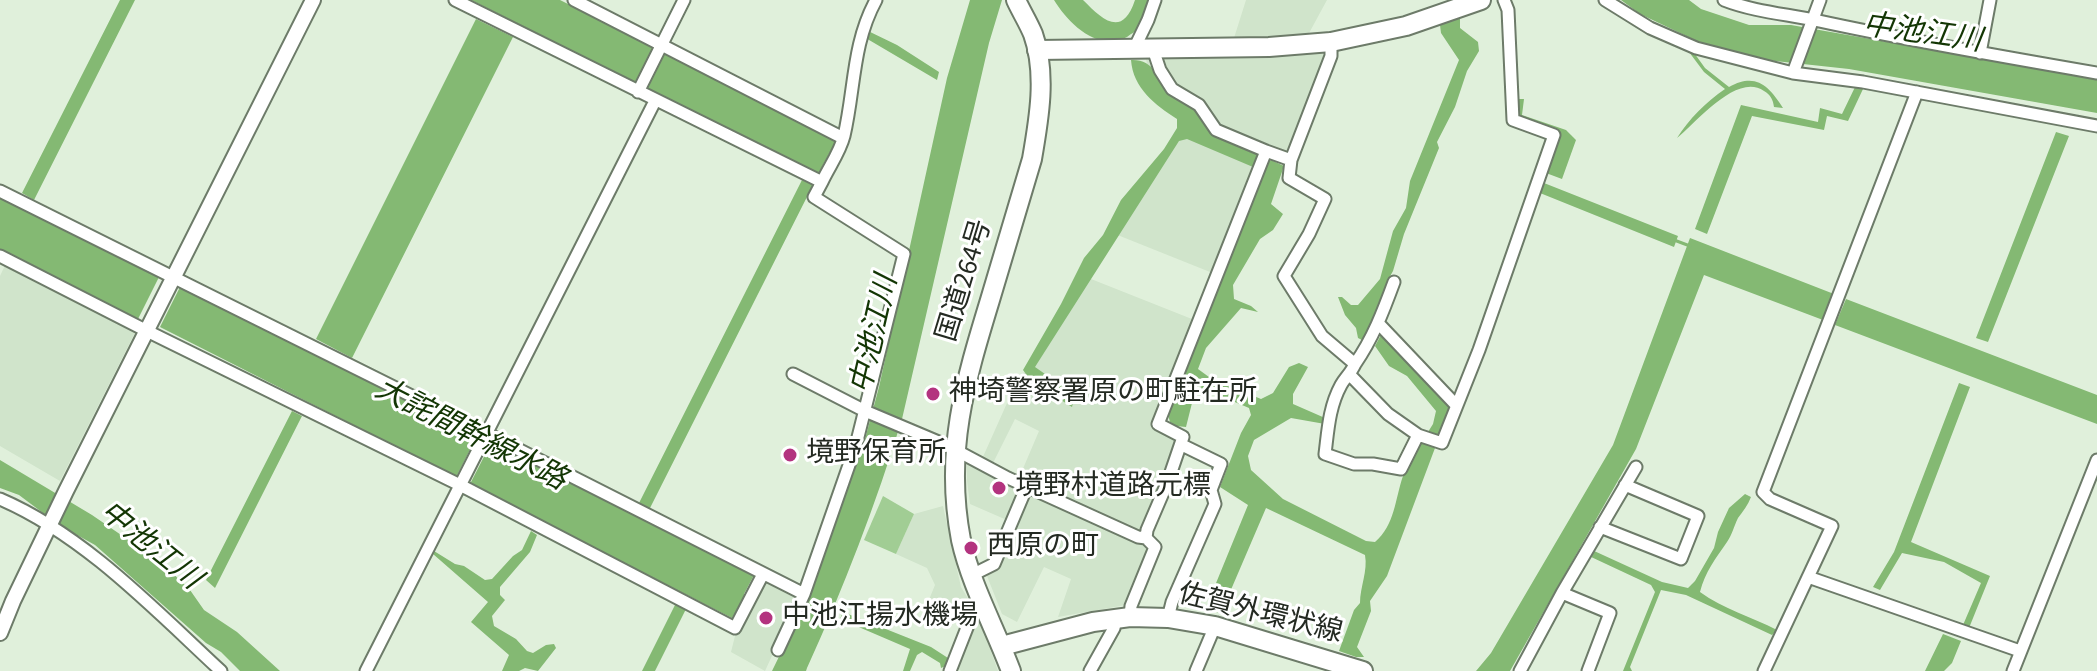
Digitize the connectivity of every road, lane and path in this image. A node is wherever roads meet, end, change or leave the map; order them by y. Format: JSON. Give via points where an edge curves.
{"nodes":[{"id":1,"x":313,"y":0,"type":"edge"},
{"id":2,"x":455,"y":0,"type":"edge"},
{"id":3,"x":574,"y":0,"type":"edge"},
{"id":4,"x":684,"y":0,"type":"edge"},
{"id":5,"x":876,"y":0,"type":"edge"},
{"id":6,"x":1016,"y":0,"type":"edge"},
{"id":7,"x":1155,"y":0,"type":"edge"},
{"id":8,"x":1481,"y":0,"type":"edge"},
{"id":9,"x":1504,"y":0,"type":"edge"},
{"id":10,"x":1605,"y":0,"type":"edge"},
{"id":11,"x":1724,"y":0,"type":"edge"},
{"id":12,"x":1820,"y":0,"type":"edge"},
{"id":13,"x":1990,"y":0,"type":"edge"},
{"id":14,"x":1813,"y":20,"type":"junction"},
{"id":15,"x":1331,"y":42,"type":"junction"},
{"id":16,"x":662,"y":44,"type":"junction"},
{"id":17,"x":1134,"y":49,"type":"junction"},
{"id":18,"x":1153,"y":49,"type":"junction"},
{"id":19,"x":1037,"y":50,"type":"junction"},
{"id":20,"x":1980,"y":53,"type":"junction"},
{"id":21,"x":1794,"y":71,"type":"junction"},
{"id":22,"x":2097,"y":73,"type":"edge"},
{"id":23,"x":638,"y":92,"type":"junction"},
{"id":24,"x":1917,"y":92,"type":"junction"},
{"id":25,"x":655,"y":101,"type":"junction"},
{"id":26,"x":2097,"y":126,"type":"edge"},
{"id":27,"x":843,"y":138,"type":"junction"},
{"id":28,"x":1263,"y":158,"type":"junction"},
{"id":29,"x":1291,"y":160,"type":"junction"},
{"id":30,"x":814,"y":178,"type":"junction"},
{"id":31,"x":0,"y":191,"type":"edge"},
{"id":32,"x":0,"y":256,"type":"edge"},
{"id":33,"x":174,"y":278,"type":"junction"},
{"id":34,"x":1394,"y":282,"type":"dead end"},
{"id":35,"x":1379,"y":324,"type":"junction"},
{"id":36,"x":147,"y":331,"type":"junction"},
{"id":37,"x":1352,"y":369,"type":"junction"},
{"id":38,"x":793,"y":374,"type":"dead end"},
{"id":39,"x":1456,"y":405,"type":"junction"},
{"id":40,"x":865,"y":411,"type":"junction"},
{"id":41,"x":486,"y":433,"type":"junction"},
{"id":42,"x":1418,"y":435,"type":"junction"},
{"id":43,"x":1182,"y":445,"type":"junction"},
{"id":44,"x":955,"y":450,"type":"junction"},
{"id":45,"x":2097,"y":460,"type":"edge"},
{"id":46,"x":1636,"y":467,"type":"dead end"},
{"id":47,"x":460,"y":485,"type":"junction"},
{"id":48,"x":1625,"y":485,"type":"junction"},
{"id":49,"x":1027,"y":486,"type":"junction"},
{"id":50,"x":0,"y":499,"type":"edge"},
{"id":51,"x":49,"y":526,"type":"junction"},
{"id":52,"x":1600,"y":527,"type":"junction"},
{"id":53,"x":1146,"y":538,"type":"junction"},
{"id":54,"x":763,"y":574,"type":"junction"},
{"id":55,"x":972,"y":575,"type":"junction"},
{"id":56,"x":1808,"y":577,"type":"junction"},
{"id":57,"x":1562,"y":593,"type":"junction"},
{"id":58,"x":804,"y":594,"type":"junction"},
{"id":59,"x":985,"y":609,"type":"junction"},
{"id":60,"x":1123,"y":618,"type":"junction"},
{"id":61,"x":1168,"y":618,"type":"junction"},
{"id":62,"x":1215,"y":626,"type":"junction"},
{"id":63,"x":0,"y":633,"type":"edge"},
{"id":64,"x":1002,"y":646,"type":"junction"},
{"id":65,"x":778,"y":650,"type":"dead end"},
{"id":66,"x":2020,"y":651,"type":"junction"},
{"id":67,"x":221,"y":671,"type":"edge"},
{"id":68,"x":366,"y":671,"type":"edge"},
{"id":69,"x":950,"y":671,"type":"edge"},
{"id":70,"x":1011,"y":671,"type":"edge"},
{"id":71,"x":1090,"y":671,"type":"edge"},
{"id":72,"x":1196,"y":671,"type":"edge"},
{"id":73,"x":1363,"y":671,"type":"edge"},
{"id":74,"x":1520,"y":671,"type":"edge"},
{"id":75,"x":1588,"y":671,"type":"edge"},
{"id":76,"x":1764,"y":671,"type":"edge"},
{"id":77,"x":2013,"y":671,"type":"edge"}],
"edges":[{"from":1,"to":33,"type":"street"},
{"from":2,"to":23,"type":"street"},
{"from":3,"to":16,"type":"street"},
{"from":4,"to":16,"type":"street"},
{"from":5,"to":27,"type":"street","via":[[856,54]]},
{"from":6,"to":19,"type":"main road","name":"国道264号"},
{"from":7,"to":17,"type":"street"},
{"from":8,"to":15,"type":"main road","via":[[1406,26]]},
{"from":9,"to":39,"type":"street","via":[[1513,120],[1554,135]]},
{"from":10,"to":21,"type":"street","via":[[1696,48]]},
{"from":11,"to":14,"type":"street"},
{"from":12,"to":14,"type":"street"},
{"from":13,"to":20,"type":"street"},
{"from":14,"to":20,"type":"street"},
{"from":14,"to":21,"type":"street"},
{"from":15,"to":18,"type":"main road"},
{"from":15,"to":29,"type":"street","via":[[1331,56]]},
{"from":16,"to":23,"type":"street"},
{"from":16,"to":27,"type":"street"},
{"from":17,"to":18,"type":"main road"},
{"from":17,"to":19,"type":"main road"},
{"from":18,"to":28,"type":"street","via":[[1172,89],[1199,105],[1216,130]]},
{"from":19,"to":44,"type":"main road","name":"国道264号","via":[[1040,93],[1032,159],[969,371]]},
{"from":20,"to":22,"type":"street"},
{"from":21,"to":24,"type":"street"},
{"from":23,"to":25,"type":"street"},
{"from":24,"to":26,"type":"street"},
{"from":24,"to":56,"type":"street","via":[[1763,492],[1832,526]]},
{"from":25,"to":30,"type":"street"},
{"from":25,"to":41,"type":"street"},
{"from":27,"to":30,"type":"street"},
{"from":28,"to":29,"type":"street"},
{"from":28,"to":43,"type":"street","via":[[1158,424],[1183,437]]},
{"from":29,"to":37,"type":"street","via":[[1289,178],[1325,199],[1284,276],[1322,336]]},
{"from":30,"to":40,"type":"street","via":[[814,197],[904,254]]},
{"from":31,"to":33,"type":"street"},
{"from":32,"to":36,"type":"street"},
{"from":33,"to":36,"type":"street"},
{"from":33,"to":41,"type":"street"},
{"from":34,"to":35,"type":"street"},
{"from":35,"to":37,"type":"street"},
{"from":35,"to":39,"type":"street"},
{"from":36,"to":47,"type":"street"},
{"from":36,"to":51,"type":"street"},
{"from":37,"to":42,"type":"street","via":[[1388,414]]},
{"from":37,"to":42,"type":"street","via":[[1330,412],[1325,454],[1354,464],[1401,469]]},
{"from":38,"to":40,"type":"street"},
{"from":39,"to":42,"type":"street","via":[[1442,443]]},
{"from":40,"to":44,"type":"street"},
{"from":40,"to":58,"type":"street"},
{"from":41,"to":47,"type":"street"},
{"from":41,"to":54,"type":"street"},
{"from":43,"to":53,"type":"street"},
{"from":43,"to":61,"type":"street","via":[[1221,464],[1211,490],[1215,504]]},
{"from":44,"to":49,"type":"street"},
{"from":44,"to":55,"type":"main road","name":"国道264号","via":[[956,509]]},
{"from":45,"to":66,"type":"street"},
{"from":46,"to":48,"type":"street"},
{"from":47,"to":54,"type":"street","via":[[735,628]]},
{"from":47,"to":68,"type":"street"},
{"from":48,"to":52,"type":"street"},
{"from":48,"to":52,"type":"street","via":[[1698,516],[1681,559]]},
{"from":49,"to":53,"type":"street"},
{"from":49,"to":55,"type":"street","via":[[994,564]]},
{"from":50,"to":51,"type":"street"},
{"from":51,"to":63,"type":"street"},
{"from":51,"to":67,"type":"street","via":[[104,565]]},
{"from":52,"to":57,"type":"street"},
{"from":53,"to":60,"type":"street","via":[[1155,547]]},
{"from":54,"to":58,"type":"street"},
{"from":55,"to":59,"type":"main road","name":"国道264号"},
{"from":56,"to":66,"type":"street"},
{"from":56,"to":76,"type":"street"},
{"from":57,"to":74,"type":"street"},
{"from":57,"to":75,"type":"street","via":[[1610,613]]},
{"from":58,"to":65,"type":"street"},
{"from":59,"to":64,"type":"main road","name":"国道264号"},
{"from":59,"to":69,"type":"street","via":[[972,615]]},
{"from":60,"to":61,"type":"main road","name":"佐賀外環状線"},
{"from":60,"to":64,"type":"main road","name":"佐賀外環状線"},
{"from":60,"to":71,"type":"street"},
{"from":61,"to":62,"type":"main road","name":"佐賀外環状線"},
{"from":62,"to":72,"type":"street"},
{"from":62,"to":73,"type":"main road","name":"佐賀外環状線"},
{"from":64,"to":70,"type":"main road","name":"国道264号"},
{"from":66,"to":77,"type":"street"}]}
